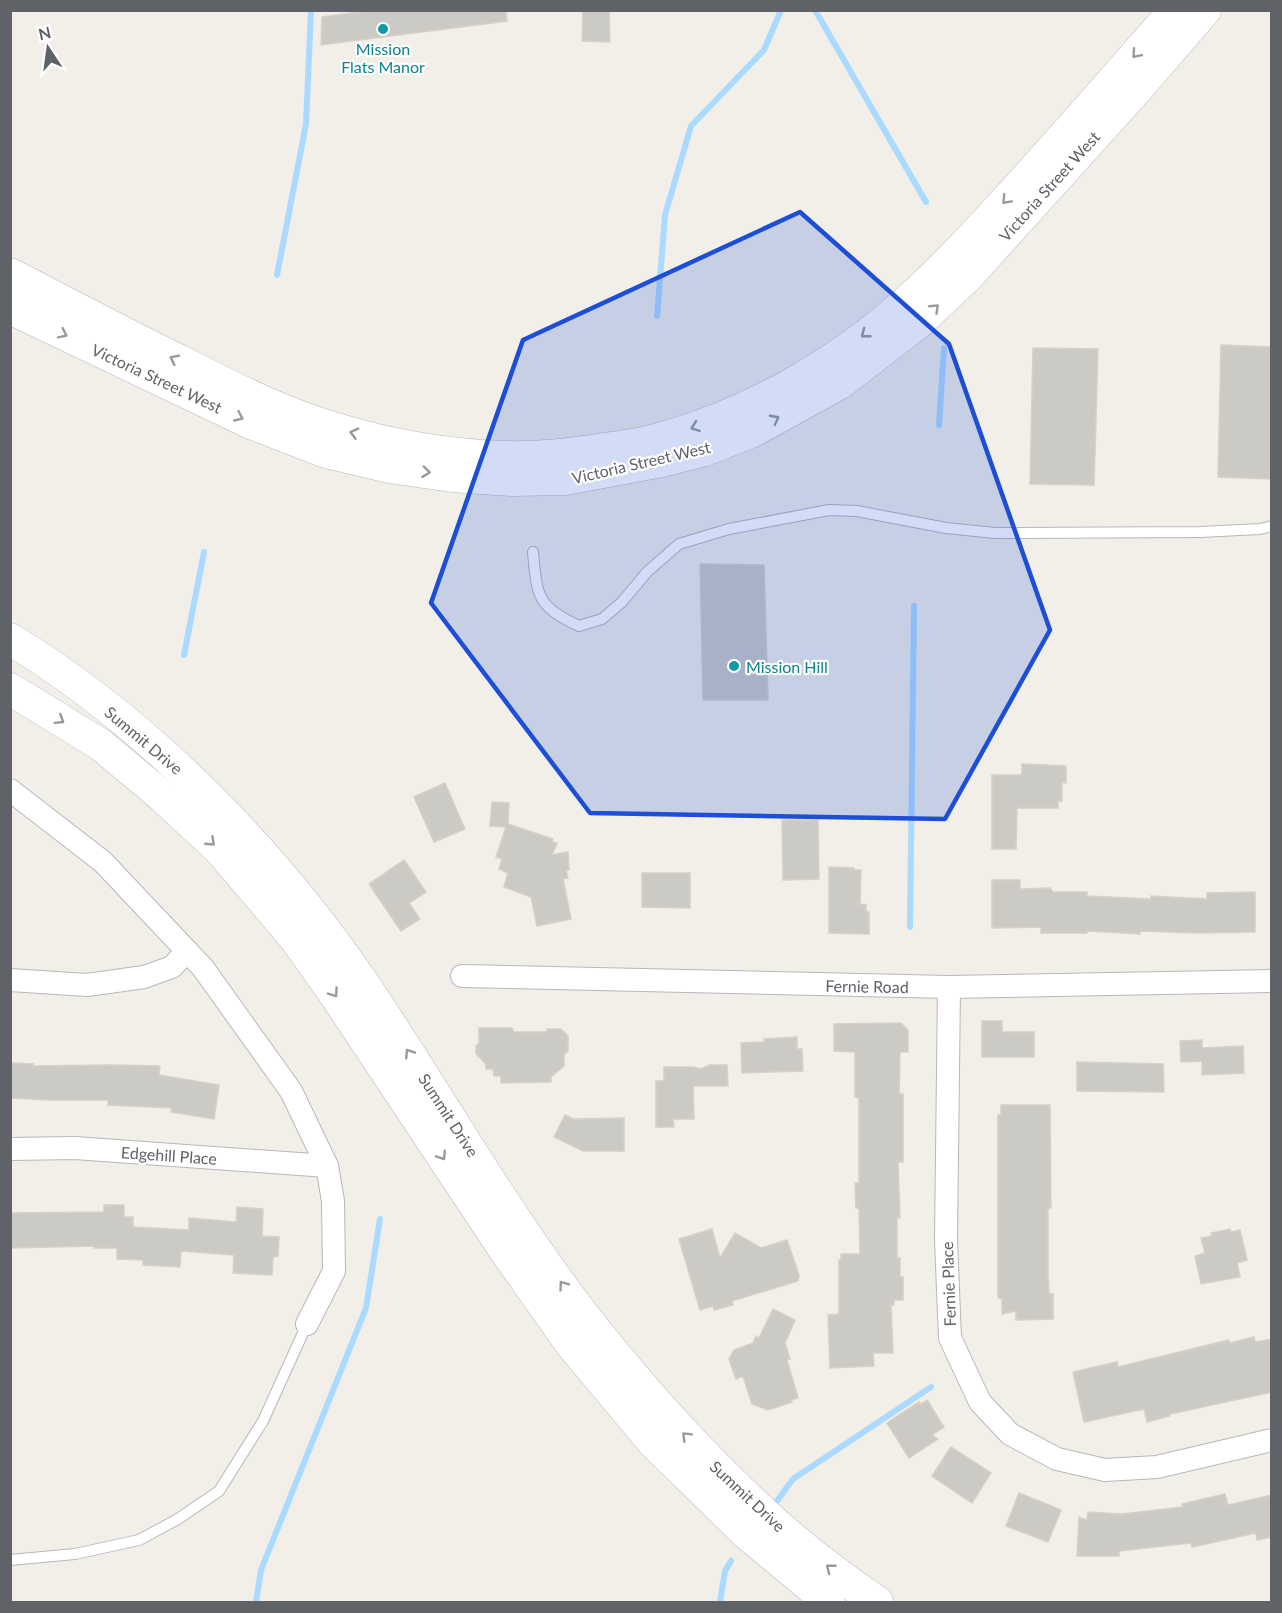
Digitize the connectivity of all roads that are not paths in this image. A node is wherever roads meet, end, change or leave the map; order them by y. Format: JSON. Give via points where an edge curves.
{"nodes":[{"id":1,"x":1175,"y":10,"type":"edge"},
{"id":2,"x":1205,"y":10,"type":"edge"},
{"id":3,"x":10,"y":274,"type":"edge"},
{"id":4,"x":10,"y":308,"type":"edge"},
{"id":5,"x":1272,"y":526,"type":"edge"},
{"id":6,"x":533,"y":552,"type":"dead end"},
{"id":7,"x":10,"y":639,"type":"edge"},
{"id":8,"x":10,"y":689,"type":"edge"},
{"id":9,"x":10,"y":790,"type":"edge"},
{"id":10,"x":187,"y":951,"type":"junction"},
{"id":11,"x":462,"y":976,"type":"dead end"},
{"id":12,"x":10,"y":980,"type":"edge"},
{"id":13,"x":1272,"y":981,"type":"edge"},
{"id":14,"x":949,"y":987,"type":"junction"},
{"id":15,"x":10,"y":1149,"type":"edge"},
{"id":16,"x":327,"y":1166,"type":"junction"},
{"id":17,"x":307,"y":1324,"type":"joint"},
{"id":18,"x":1272,"y":1440,"type":"edge"},
{"id":19,"x":10,"y":1560,"type":"edge"},
{"id":20,"x":829,"y":1602,"type":"edge"},
{"id":21,"x":877,"y":1602,"type":"edge"}],
"edges":[{"from":1,"to":3,"type":"main road","name":"Victoria Street West","one_way":true,"via":[[1042,162],[952,259],[902,306],[822,365],[786,386],[742,409],[656,440],[559,455],[509,457],[381,441],[256,399]]},
{"from":4,"to":2,"type":"main road","name":"Victoria Street West","one_way":true,"via":[[251,423],[326,452],[389,467],[452,476],[565,479],[662,461],[705,450],[753,431],[840,383],[918,323],[976,268]]},
{"from":5,"to":6,"type":"lane","via":[[1200,532],[995,533],[829,510],[729,529],[679,544],[602,619],[579,626],[555,614],[542,600]]},
{"from":21,"to":7,"type":"main road","name":"Summit Drive","one_way":true,"via":[[765,1515],[673,1423],[594,1328],[527,1234],[363,983],[240,830],[119,717]]},
{"from":8,"to":20,"type":"main road","name":"Summit Drive","one_way":true,"via":[[101,745],[219,850],[309,957],[572,1344],[652,1441],[746,1533]]},
{"from":9,"to":10,"type":"street","via":[[104,862]]},
{"from":10,"to":12,"type":"street","via":[[172,967],[144,977],[87,985]]},
{"from":10,"to":16,"type":"street","via":[[291,1091]]},
{"from":11,"to":14,"type":"street","name":"Fernie Road"},
{"from":13,"to":14,"type":"street","name":"Fernie Road"},
{"from":14,"to":18,"type":"street","name":"Fernie Place","via":[[946,1240],[950,1338],[980,1402],[1010,1434],[1057,1459],[1106,1470],[1157,1467]]},
{"from":15,"to":16,"type":"street","name":"Edgehill Place","via":[[75,1148]]},
{"from":16,"to":17,"type":"street","via":[[333,1201],[333,1271]]},
{"from":17,"to":19,"type":"lane","via":[[263,1421],[219,1491],[139,1539],[75,1554]]}]}
